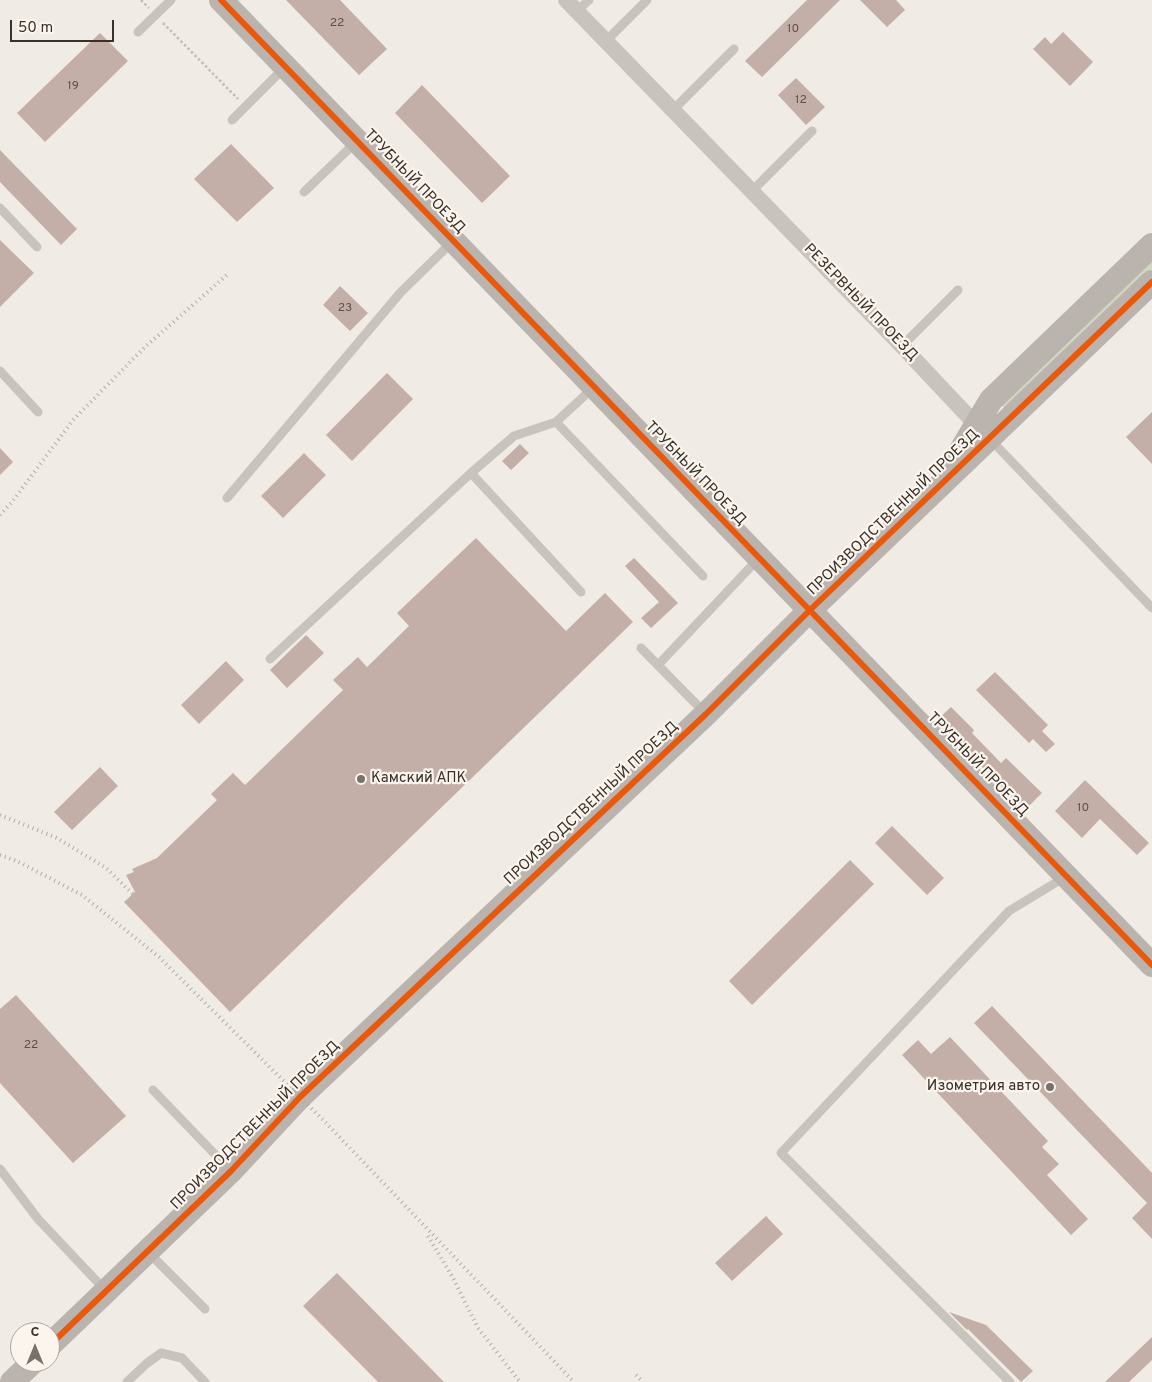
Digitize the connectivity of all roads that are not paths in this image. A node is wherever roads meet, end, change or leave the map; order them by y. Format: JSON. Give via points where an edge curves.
{"nodes":[{"id":1,"x":171,"y":0,"type":"edge"},
{"id":2,"x":221,"y":0,"type":"edge"},
{"id":3,"x":647,"y":0,"type":"edge"},
{"id":4,"x":577,"y":4,"type":"edge"},
{"id":5,"x":138,"y":32,"type":"dead end"},
{"id":6,"x":606,"y":41,"type":"junction"},
{"id":7,"x":734,"y":50,"type":"dead end"},
{"id":8,"x":286,"y":67,"type":"junction"},
{"id":9,"x":673,"y":110,"type":"junction"},
{"id":10,"x":232,"y":120,"type":"dead end"},
{"id":11,"x":812,"y":131,"type":"dead end"},
{"id":12,"x":357,"y":141,"type":"junction"},
{"id":13,"x":752,"y":191,"type":"junction"},
{"id":14,"x":304,"y":192,"type":"dead end"},
{"id":15,"x":0,"y":208,"type":"edge"},
{"id":16,"x":453,"y":240,"type":"junction"},
{"id":17,"x":1152,"y":245,"type":"edge"},
{"id":18,"x":37,"y":247,"type":"dead end"},
{"id":19,"x":1152,"y":282,"type":"edge"},
{"id":20,"x":958,"y":290,"type":"dead end"},
{"id":21,"x":902,"y":346,"type":"junction"},
{"id":22,"x":0,"y":371,"type":"edge"},
{"id":23,"x":595,"y":387,"type":"junction"},
{"id":24,"x":38,"y":412,"type":"dead end"},
{"id":25,"x":556,"y":422,"type":"junction"},
{"id":26,"x":983,"y":432,"type":"junction"},
{"id":27,"x":471,"y":473,"type":"junction"},
{"id":28,"x":227,"y":498,"type":"dead end"},
{"id":29,"x":759,"y":558,"type":"junction"},
{"id":30,"x":703,"y":576,"type":"dead end"},
{"id":31,"x":581,"y":592,"type":"dead end"},
{"id":32,"x":1152,"y":608,"type":"edge"},
{"id":33,"x":810,"y":610,"type":"junction"},
{"id":34,"x":641,"y":648,"type":"dead end"},
{"id":35,"x":270,"y":659,"type":"dead end"},
{"id":36,"x":658,"y":665,"type":"junction"},
{"id":37,"x":706,"y":714,"type":"junction"},
{"id":38,"x":1067,"y":876,"type":"junction"},
{"id":39,"x":1152,"y":965,"type":"edge"},
{"id":40,"x":153,"y":1090,"type":"dead end"},
{"id":41,"x":0,"y":1168,"type":"edge"},
{"id":42,"x":231,"y":1171,"type":"junction"},
{"id":43,"x":147,"y":1252,"type":"junction"},
{"id":44,"x":106,"y":1291,"type":"junction"},
{"id":45,"x":205,"y":1309,"type":"dead end"},
{"id":46,"x":60,"y":1335,"type":"edge"},
{"id":47,"x":22,"y":1372,"type":"edge"},
{"id":48,"x":12,"y":1382,"type":"edge"},
{"id":49,"x":126,"y":1382,"type":"edge"},
{"id":50,"x":206,"y":1382,"type":"edge"},
{"id":51,"x":1010,"y":1382,"type":"edge"}],
"edges":[{"from":1,"to":5,"type":"lane"},
{"from":2,"to":8,"type":"street","name":"ТРУБНЫЙ ПРОЕЗД"},
{"from":3,"to":6,"type":"lane"},
{"from":4,"to":6,"type":"street","name":"РЕЗЕРВНЫЙ ПРОЕЗД"},
{"from":6,"to":9,"type":"street","name":"РЕЗЕРВНЫЙ ПРОЕЗД"},
{"from":7,"to":9,"type":"lane"},
{"from":8,"to":10,"type":"lane"},
{"from":8,"to":12,"type":"street","name":"ТРУБНЫЙ ПРОЕЗД"},
{"from":9,"to":13,"type":"street","name":"РЕЗЕРВНЫЙ ПРОЕЗД"},
{"from":11,"to":13,"type":"lane"},
{"from":12,"to":14,"type":"lane"},
{"from":12,"to":16,"type":"street","name":"ТРУБНЫЙ ПРОЕЗД"},
{"from":13,"to":21,"type":"street","name":"РЕЗЕРВНЫЙ ПРОЕЗД"},
{"from":15,"to":18,"type":"lane"},
{"from":16,"to":23,"type":"street","name":"ТРУБНЫЙ ПРОЕЗД"},
{"from":16,"to":28,"type":"lane","via":[[401,292]]},
{"from":17,"to":26,"type":"street","name":"ПРОИЗВОДСТВЕННЫЙ ПРОЕЗД","via":[[992,400]]},
{"from":19,"to":26,"type":"street","name":"ПРОИЗВОДСТВЕННЫЙ ПРОЕЗД"},
{"from":20,"to":21,"type":"lane"},
{"from":21,"to":26,"type":"street","name":"РЕЗЕРВНЫЙ ПРОЕЗД"},
{"from":22,"to":24,"type":"lane"},
{"from":23,"to":25,"type":"lane"},
{"from":23,"to":29,"type":"street","name":"ТРУБНЫЙ ПРОЕЗД"},
{"from":25,"to":27,"type":"lane","via":[[514,436]]},
{"from":25,"to":30,"type":"lane"},
{"from":26,"to":32,"type":"lane","name":"РЕЗЕРВНЫЙ ПРОЕЗД"},
{"from":26,"to":33,"type":"street","name":"ПРОИЗВОДСТВЕННЫЙ ПРОЕЗД","via":[[941,484]]},
{"from":27,"to":31,"type":"lane"},
{"from":27,"to":35,"type":"lane"},
{"from":29,"to":33,"type":"street","name":"ТРУБНЫЙ ПРОЕЗД"},
{"from":29,"to":36,"type":"lane"},
{"from":33,"to":37,"type":"street","name":"ПРОИЗВОДСТВЕННЫЙ ПРОЕЗД"},
{"from":33,"to":38,"type":"street","name":"ТРУБНЫЙ ПРОЕЗД"},
{"from":34,"to":36,"type":"lane"},
{"from":36,"to":37,"type":"lane"},
{"from":37,"to":42,"type":"street","name":"ПРОИЗВОДСТВЕННЫЙ ПРОЕЗД","via":[[300,1096]]},
{"from":38,"to":39,"type":"street","name":"ТРУБНЫЙ ПРОЕЗД"},
{"from":38,"to":51,"type":"lane","via":[[1009,911],[781,1153]]},
{"from":40,"to":42,"type":"lane"},
{"from":41,"to":44,"type":"lane","via":[[38,1219]]},
{"from":42,"to":43,"type":"street","name":"ПРОИЗВОДСТВЕННЫЙ ПРОЕЗД"},
{"from":43,"to":44,"type":"street","name":"ПРОИЗВОДСТВЕННЫЙ ПРОЕЗД"},
{"from":43,"to":45,"type":"lane"},
{"from":44,"to":46,"type":"street","name":"ПРОИЗВОДСТВЕННЫЙ ПРОЕЗД"},
{"from":47,"to":48,"type":"street"},
{"from":49,"to":50,"type":"lane","via":[[161,1353],[182,1358]]}]}
